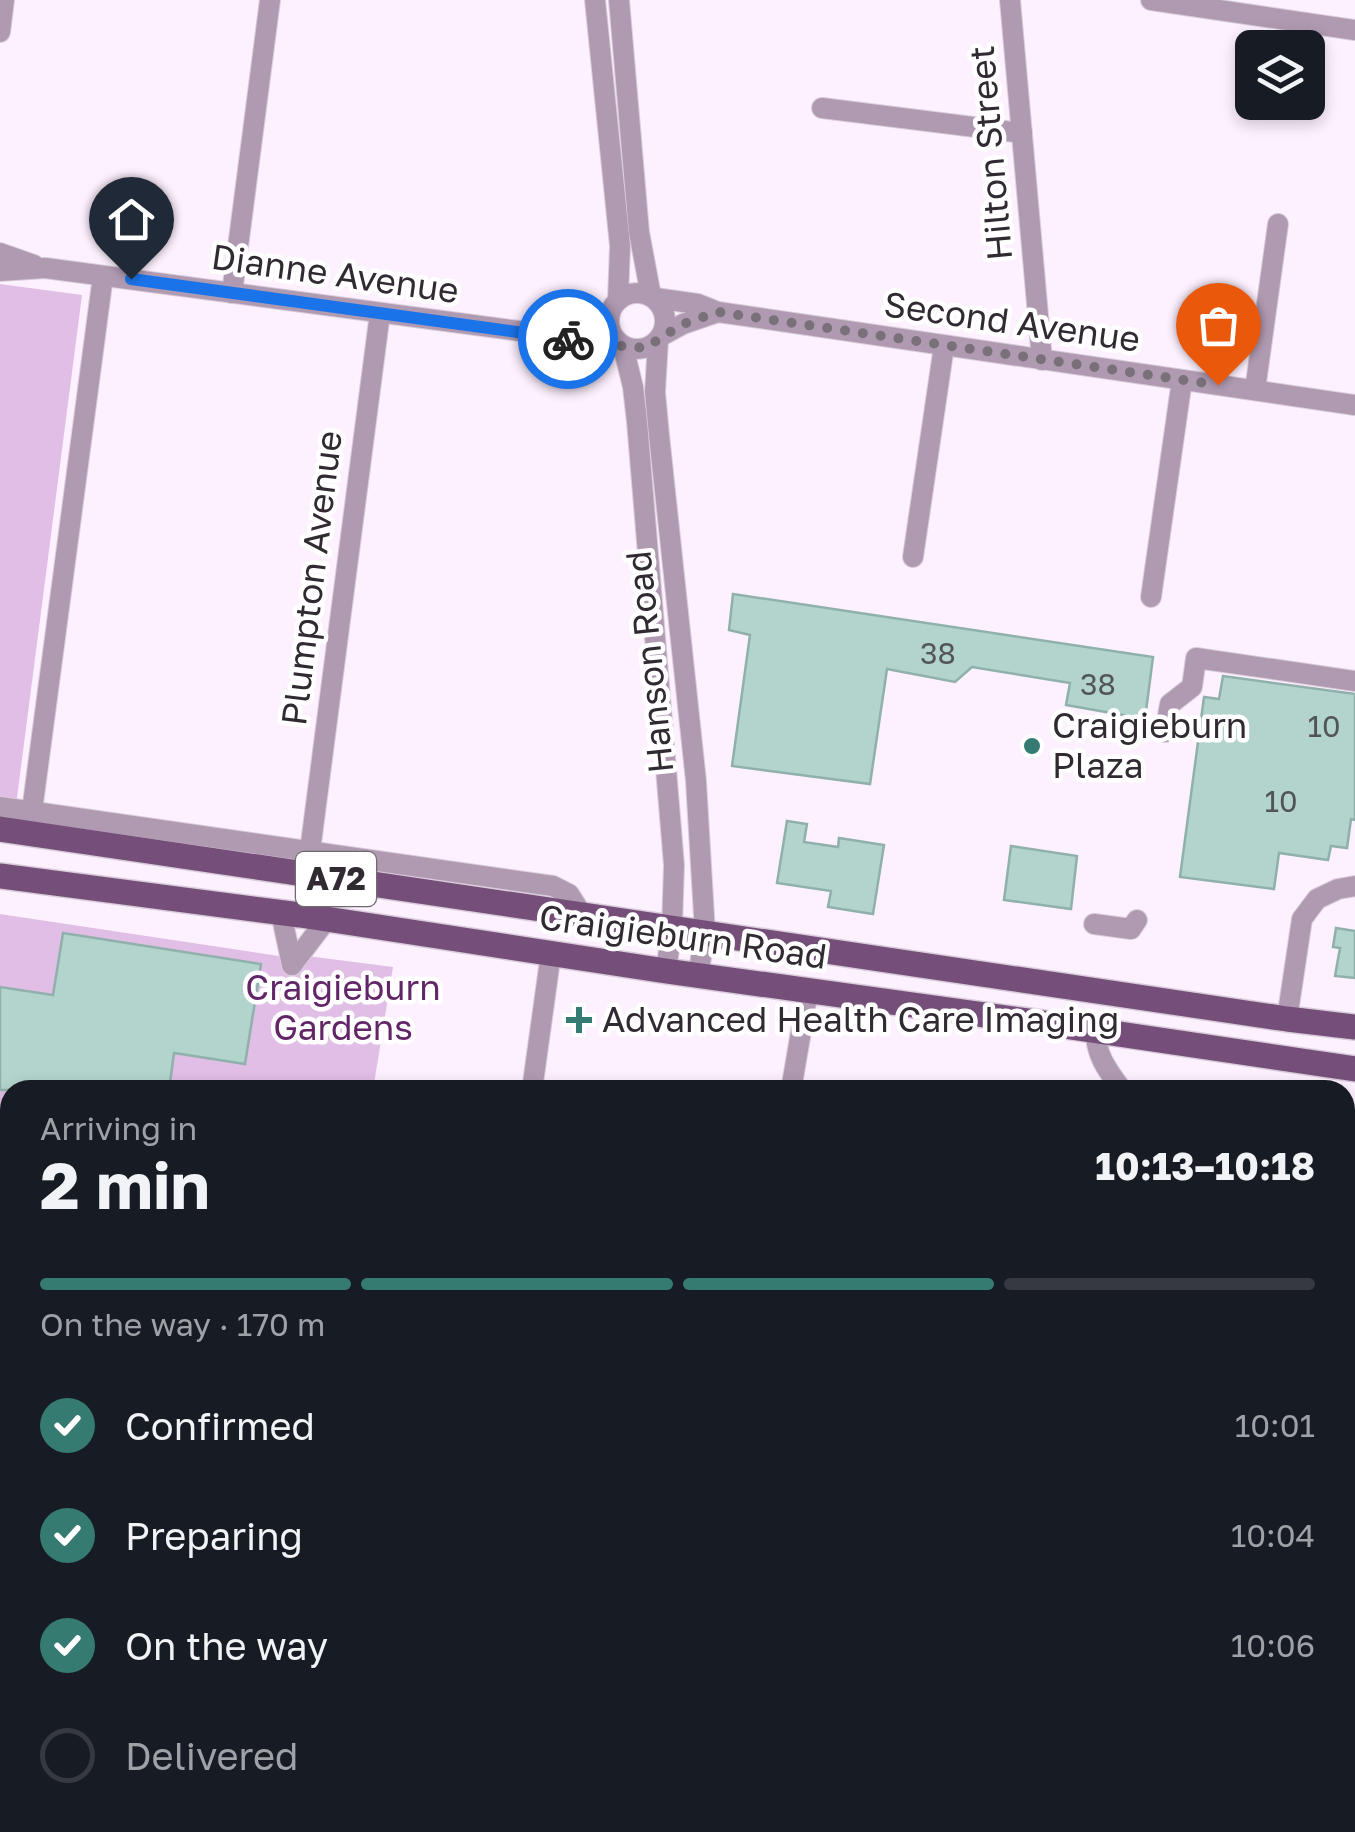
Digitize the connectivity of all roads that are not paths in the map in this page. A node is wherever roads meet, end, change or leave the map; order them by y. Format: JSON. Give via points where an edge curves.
{"nodes":[{"id":1,"x":270,"y":0,"type":"edge"},
{"id":2,"x":595,"y":0,"type":"edge"},
{"id":3,"x":619,"y":0,"type":"edge"},
{"id":4,"x":1010,"y":0,"type":"edge"},
{"id":5,"x":1151,"y":0,"type":"edge"},
{"id":6,"x":1355,"y":30,"type":"edge"},
{"id":7,"x":822,"y":108,"type":"dead end"},
{"id":8,"x":1022,"y":133,"type":"junction"},
{"id":9,"x":1278,"y":224,"type":"dead end"},
{"id":10,"x":0,"y":254,"type":"edge"},
{"id":11,"x":46,"y":268,"type":"junction"},
{"id":12,"x":0,"y":271,"type":"edge"},
{"id":13,"x":103,"y":276,"type":"junction"},
{"id":14,"x":232,"y":293,"type":"junction"},
{"id":15,"x":653,"y":297,"type":"junction"},
{"id":16,"x":614,"y":306,"type":"junction"},
{"id":17,"x":718,"y":312,"type":"junction"},
{"id":18,"x":380,"y":313,"type":"junction"},
{"id":19,"x":557,"y":336,"type":"junction"},
{"id":20,"x":660,"y":338,"type":"junction"},
{"id":21,"x":622,"y":345,"type":"junction"},
{"id":22,"x":944,"y":346,"type":"junction"},
{"id":23,"x":1042,"y":360,"type":"junction"},
{"id":24,"x":1182,"y":380,"type":"junction"},
{"id":25,"x":1255,"y":390,"type":"junction"},
{"id":26,"x":1355,"y":405,"type":"edge"},
{"id":27,"x":913,"y":557,"type":"dead end"},
{"id":28,"x":1151,"y":597,"type":"dead end"},
{"id":29,"x":1355,"y":681,"type":"edge"},
{"id":30,"x":1166,"y":732,"type":"dead end"},
{"id":31,"x":0,"y":807,"type":"edge"},
{"id":32,"x":32,"y":811,"type":"junction"},
{"id":33,"x":0,"y":829,"type":"edge"},
{"id":34,"x":310,"y":850,"type":"junction"},
{"id":35,"x":0,"y":876,"type":"edge"},
{"id":36,"x":1355,"y":886,"type":"edge"},
{"id":37,"x":281,"y":913,"type":"junction"},
{"id":38,"x":584,"y":916,"type":"junction"},
{"id":39,"x":327,"y":920,"type":"junction"},
{"id":40,"x":1138,"y":920,"type":"dead end"},
{"id":41,"x":1094,"y":924,"type":"dead end"},
{"id":42,"x":672,"y":928,"type":"junction"},
{"id":43,"x":704,"y":933,"type":"junction"},
{"id":44,"x":550,"y":953,"type":"junction"},
{"id":45,"x":666,"y":971,"type":"junction"},
{"id":46,"x":698,"y":976,"type":"junction"},
{"id":47,"x":808,"y":991,"type":"junction"},
{"id":48,"x":1286,"y":1019,"type":"junction"},
{"id":49,"x":1355,"y":1026,"type":"edge"},
{"id":50,"x":1096,"y":1030,"type":"junction"},
{"id":51,"x":1281,"y":1058,"type":"junction"},
{"id":52,"x":1355,"y":1070,"type":"edge"},
{"id":53,"x":533,"y":1080,"type":"edge"},
{"id":54,"x":793,"y":1080,"type":"edge"},
{"id":55,"x":1115,"y":1080,"type":"edge"}],
"edges":[{"from":1,"to":14,"type":"street"},
{"from":2,"to":16,"type":"street","via":[[620,246]]},
{"from":3,"to":15,"type":"street","via":[[639,232]]},
{"from":4,"to":8,"type":"street","name":"Hilton Street"},
{"from":5,"to":6,"type":"street"},
{"from":7,"to":8,"type":"street"},
{"from":8,"to":23,"type":"street","name":"Hilton Street"},
{"from":9,"to":25,"type":"street"},
{"from":10,"to":11,"type":"street","name":"Dianne Avenue"},
{"from":11,"to":12,"type":"street","name":"Dianne Avenue"},
{"from":11,"to":13,"type":"street","name":"Dianne Avenue"},
{"from":13,"to":14,"type":"street","name":"Dianne Avenue"},
{"from":13,"to":32,"type":"street"},
{"from":14,"to":18,"type":"street","name":"Dianne Avenue"},
{"from":15,"to":16,"type":"street","via":[[631,293]]},
{"from":15,"to":17,"type":"street","name":"Second Avenue"},
{"from":15,"to":20,"type":"street","via":[[665,312]]},
{"from":16,"to":19,"type":"street"},
{"from":16,"to":21,"type":"street","via":[[610,331]]},
{"from":17,"to":20,"type":"street"},
{"from":17,"to":22,"type":"street","name":"Second Avenue"},
{"from":18,"to":19,"type":"street","name":"Dianne Avenue"},
{"from":18,"to":34,"type":"street","name":"Plumpton Avenue"},
{"from":19,"to":21,"type":"street","name":"Dianne Avenue"},
{"from":20,"to":21,"type":"street","via":[[637,350]]},
{"from":20,"to":43,"type":"street","name":"Hanson Road","via":[[655,392],[696,781]]},
{"from":21,"to":42,"type":"street","name":"Hanson Road","via":[[637,422],[672,824]]},
{"from":22,"to":23,"type":"street","name":"Second Avenue"},
{"from":22,"to":27,"type":"street"},
{"from":23,"to":24,"type":"street","name":"Second Avenue"},
{"from":24,"to":25,"type":"street","name":"Second Avenue"},
{"from":24,"to":28,"type":"street"},
{"from":25,"to":26,"type":"street","name":"Second Avenue"},
{"from":29,"to":30,"type":"street","via":[[1196,658],[1192,687],[1170,704]]},
{"from":31,"to":32,"type":"street","name":"Craigieburn Road"},
{"from":32,"to":34,"type":"street","name":"Craigieburn Road"},
{"from":33,"to":38,"type":"main road","name":"Craigieburn Road","number":"A72"},
{"from":34,"to":38,"type":"street","name":"Craigieburn Road","via":[[553,886],[569,894]]},
{"from":35,"to":37,"type":"main road","name":"Craigieburn Road","number":"A72"},
{"from":36,"to":48,"type":"street","via":[[1316,899],[1302,918]]},
{"from":37,"to":39,"type":"main road","name":"Craigieburn Road","number":"A72"},
{"from":37,"to":39,"type":"street","via":[[292,964]]},
{"from":38,"to":42,"type":"main road","name":"Craigieburn Road","number":"A72"},
{"from":39,"to":44,"type":"main road","name":"Craigieburn Road","number":"A72"},
{"from":40,"to":41,"type":"street","via":[[1132,929]]},
{"from":42,"to":43,"type":"main road","name":"Craigieburn Road","number":"A72"},
{"from":42,"to":45,"type":"street","name":"Hanson Road"},
{"from":43,"to":46,"type":"street","name":"Hanson Road"},
{"from":43,"to":48,"type":"main road","name":"Craigieburn Road","number":"A72"},
{"from":44,"to":45,"type":"main road","name":"Craigieburn Road","number":"A72"},
{"from":44,"to":53,"type":"street"},
{"from":45,"to":46,"type":"main road","name":"Craigieburn Road","number":"A72"},
{"from":46,"to":47,"type":"main road","name":"Craigieburn Road","number":"A72"},
{"from":47,"to":50,"type":"main road","name":"Craigieburn Road","number":"A72"},
{"from":47,"to":54,"type":"street"},
{"from":48,"to":49,"type":"main road","name":"Craigieburn Road","number":"A72"},
{"from":48,"to":51,"type":"main road"},
{"from":50,"to":51,"type":"main road","name":"Craigieburn Road","number":"A72"},
{"from":50,"to":55,"type":"street","via":[[1100,1058]]},
{"from":51,"to":52,"type":"main road","name":"Craigieburn Road","number":"A72"}]}
